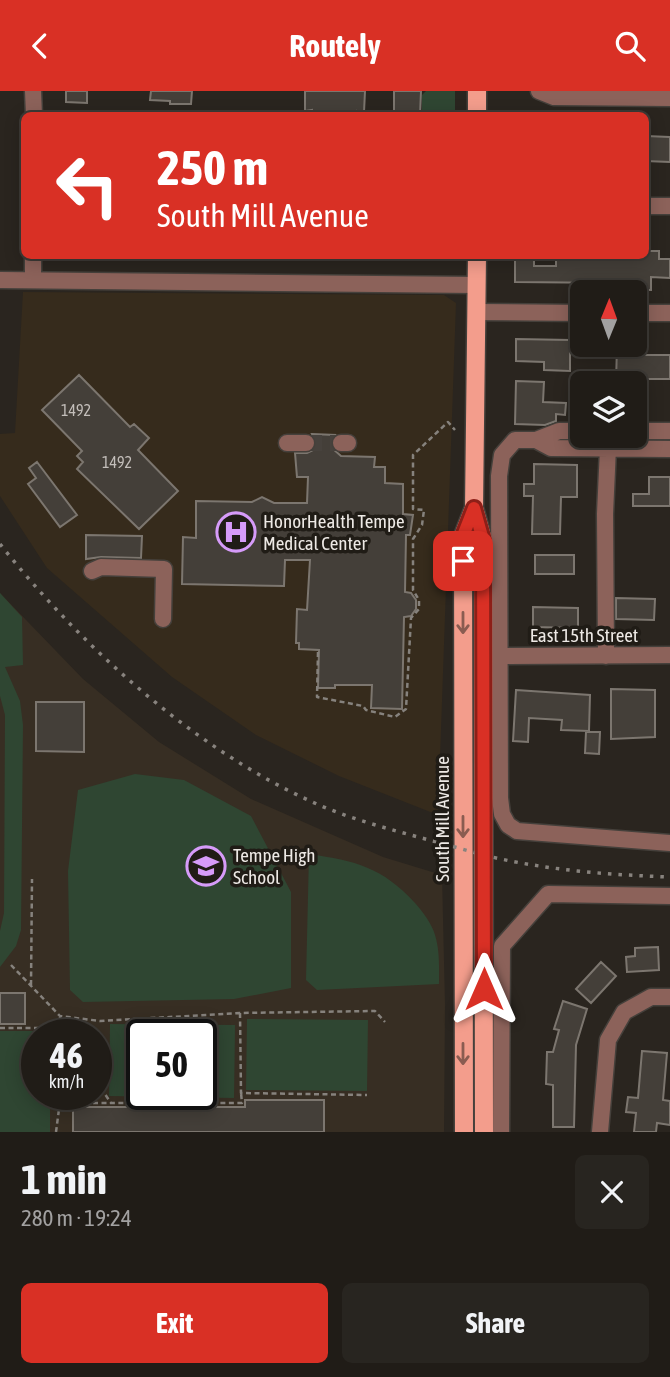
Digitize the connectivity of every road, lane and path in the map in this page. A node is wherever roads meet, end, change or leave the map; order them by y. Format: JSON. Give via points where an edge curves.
{"nodes":[{"id":1,"x":33,"y":91,"type":"edge"},
{"id":2,"x":477,"y":91,"type":"edge"},
{"id":3,"x":539,"y":91,"type":"edge"},
{"id":4,"x":612,"y":94,"type":"edge"},
{"id":5,"x":670,"y":98,"type":"edge"},
{"id":6,"x":33,"y":112,"type":"edge"},
{"id":7,"x":477,"y":112,"type":"edge"},
{"id":8,"x":649,"y":206,"type":"edge"},
{"id":9,"x":670,"y":206,"type":"edge"},
{"id":10,"x":33,"y":259,"type":"edge"},
{"id":11,"x":477,"y":259,"type":"edge"},
{"id":12,"x":0,"y":280,"type":"edge"},
{"id":13,"x":33,"y":280,"type":"junction"},
{"id":14,"x":477,"y":285,"type":"junction"},
{"id":15,"x":476,"y":312,"type":"junction"},
{"id":16,"x":570,"y":313,"type":"edge"},
{"id":17,"x":648,"y":313,"type":"edge"},
{"id":18,"x":670,"y":313,"type":"edge"},
{"id":19,"x":455,"y":431,"type":"dead end"},
{"id":20,"x":570,"y":431,"type":"edge"},
{"id":21,"x":647,"y":431,"type":"edge"},
{"id":22,"x":670,"y":431,"type":"edge"},
{"id":23,"x":536,"y":440,"type":"junction"},
{"id":24,"x":287,"y":443,"type":"dead end"},
{"id":25,"x":306,"y":443,"type":"tunnel mouth"},
{"id":26,"x":570,"y":448,"type":"edge"},
{"id":27,"x":608,"y":448,"type":"joint"},
{"id":28,"x":670,"y":449,"type":"edge"},
{"id":29,"x":474,"y":508,"type":"junction"},
{"id":30,"x":92,"y":571,"type":"dead end"},
{"id":31,"x":163,"y":619,"type":"dead end"},
{"id":32,"x":318,"y":652,"type":"dead end"},
{"id":33,"x":670,"y":655,"type":"edge"},
{"id":34,"x":499,"y":656,"type":"junction"},
{"id":35,"x":606,"y":656,"type":"junction"},
{"id":36,"x":670,"y":843,"type":"edge"},
{"id":37,"x":32,"y":879,"type":"dead end"},
{"id":38,"x":670,"y":896,"type":"edge"},
{"id":39,"x":11,"y":965,"type":"dead end"},
{"id":40,"x":31,"y":985,"type":"junction"},
{"id":41,"x":670,"y":997,"type":"edge"},
{"id":42,"x":240,"y":1013,"type":"junction"},
{"id":43,"x":60,"y":1016,"type":"junction"},
{"id":44,"x":60,"y":1019,"type":"edge"},
{"id":45,"x":385,"y":1022,"type":"dead end"},
{"id":46,"x":0,"y":1028,"type":"edge"},
{"id":47,"x":21,"y":1028,"type":"edge"},
{"id":48,"x":241,"y":1093,"type":"junction"},
{"id":49,"x":367,"y":1095,"type":"dead end"},
{"id":50,"x":112,"y":1103,"type":"edge"},
{"id":51,"x":58,"y":1110,"type":"edge"},
{"id":52,"x":56,"y":1132,"type":"edge"},
{"id":53,"x":464,"y":1132,"type":"edge"},
{"id":54,"x":484,"y":1132,"type":"edge"},
{"id":55,"x":502,"y":1132,"type":"edge"},
{"id":56,"x":600,"y":1132,"type":"edge"}],
"edges":[{"from":1,"to":6,"type":"street"},
{"from":2,"to":7,"type":"main road"},
{"from":3,"to":4,"type":"street","via":[[554,97]]},
{"from":4,"to":5,"type":"street"},
{"from":8,"to":9,"type":"street"},
{"from":10,"to":13,"type":"street"},
{"from":11,"to":14,"type":"main road","name":"South Mill Avenue"},
{"from":12,"to":13,"type":"street"},
{"from":13,"to":14,"type":"street"},
{"from":14,"to":15,"type":"main road","name":"South Mill Avenue"},
{"from":15,"to":16,"type":"street"},
{"from":15,"to":29,"type":"main road","name":"South Mill Avenue"},
{"from":17,"to":18,"type":"street"},
{"from":19,"to":32,"type":"path","via":[[448,422],[413,455],[413,509],[424,510],[413,539],[413,590],[419,609],[411,618],[406,709],[395,717],[317,697]]},
{"from":20,"to":23,"type":"street"},
{"from":21,"to":22,"type":"street"},
{"from":23,"to":26,"type":"street","via":[[551,448]]},
{"from":23,"to":34,"type":"street","via":[[515,440],[502,455]]},
{"from":24,"to":25,"type":"street"},
{"from":27,"to":28,"type":"street"},
{"from":27,"to":35,"type":"street"},
{"from":29,"to":53,"type":"main road","name":"South Mill Avenue","one_way":true,"via":[[463,536]]},
{"from":29,"to":54,"type":"main road","name":"South Mill Avenue","via":[[483,540]]},
{"from":30,"to":31,"type":"street","via":[[101,567],[164,569]]},
{"from":33,"to":35,"type":"street","name":"East 15th Street"},
{"from":34,"to":35,"type":"street","name":"East 15th Street"},
{"from":34,"to":36,"type":"street","via":[[500,798],[508,825],[528,833]]},
{"from":37,"to":40,"type":"path"},
{"from":38,"to":55,"type":"street","via":[[548,894],[502,946]]},
{"from":39,"to":40,"type":"path"},
{"from":40,"to":43,"type":"path"},
{"from":41,"to":56,"type":"street","via":[[651,997],[624,1012],[608,1040]]},
{"from":42,"to":43,"type":"path","via":[[100,1021]]},
{"from":42,"to":45,"type":"path","via":[[375,1011]]},
{"from":42,"to":48,"type":"path"},
{"from":43,"to":44,"type":"path"},
{"from":46,"to":47,"type":"path"},
{"from":48,"to":49,"type":"path"},
{"from":48,"to":50,"type":"path","via":[[242,1103]]},
{"from":51,"to":52,"type":"path"}]}
